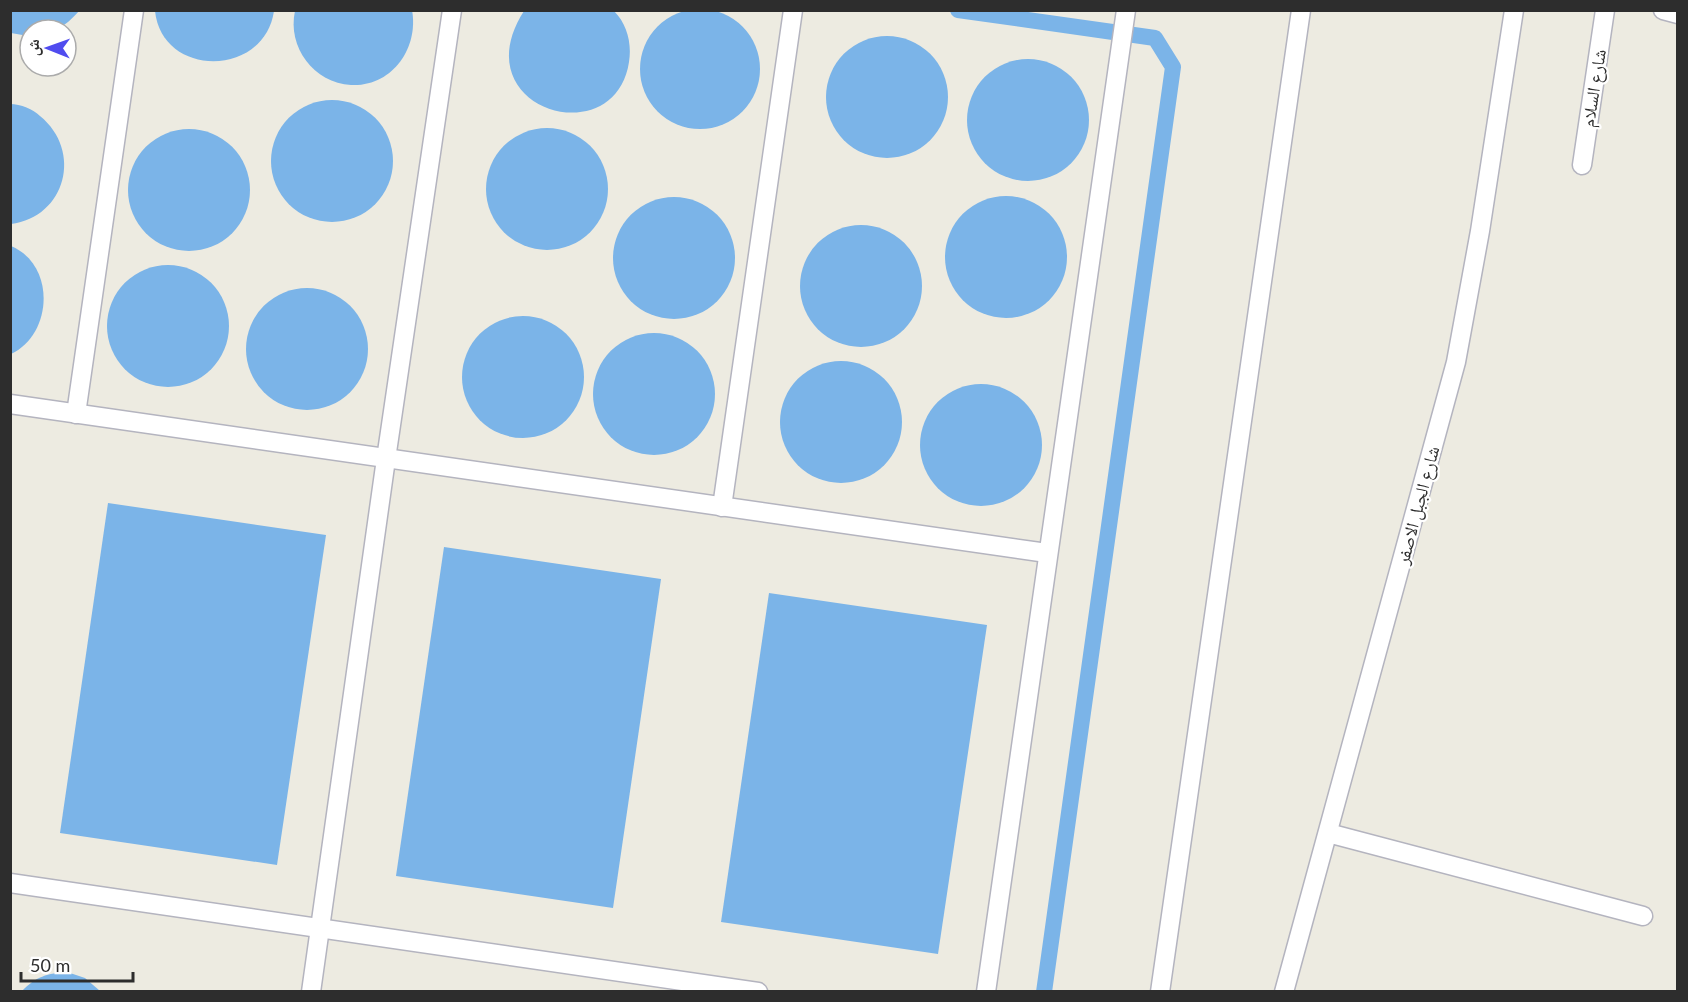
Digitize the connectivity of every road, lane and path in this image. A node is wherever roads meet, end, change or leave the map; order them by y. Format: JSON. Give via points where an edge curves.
{"nodes":[{"id":1,"x":134,"y":10,"type":"edge"},
{"id":2,"x":452,"y":10,"type":"edge"},
{"id":3,"x":793,"y":10,"type":"edge"},
{"id":4,"x":1126,"y":10,"type":"edge"},
{"id":5,"x":1301,"y":10,"type":"edge"},
{"id":6,"x":1514,"y":10,"type":"edge"},
{"id":7,"x":1605,"y":10,"type":"edge"},
{"id":8,"x":1663,"y":10,"type":"edge"},
{"id":9,"x":1677,"y":14,"type":"edge"},
{"id":10,"x":1582,"y":165,"type":"dead end"},
{"id":11,"x":10,"y":404,"type":"edge"},
{"id":12,"x":76,"y":414,"type":"junction"},
{"id":13,"x":386,"y":459,"type":"junction"},
{"id":14,"x":722,"y":507,"type":"junction"},
{"id":15,"x":1047,"y":553,"type":"junction"},
{"id":16,"x":1328,"y":833,"type":"junction"},
{"id":17,"x":10,"y":883,"type":"edge"},
{"id":18,"x":1643,"y":916,"type":"dead end"},
{"id":19,"x":320,"y":928,"type":"junction"},
{"id":20,"x":657,"y":984,"type":"edge"},
{"id":21,"x":311,"y":992,"type":"edge"},
{"id":22,"x":758,"y":992,"type":"edge"},
{"id":23,"x":986,"y":992,"type":"edge"},
{"id":24,"x":1160,"y":992,"type":"edge"},
{"id":25,"x":1284,"y":992,"type":"edge"}],
"edges":[{"from":1,"to":12,"type":"street"},
{"from":2,"to":13,"type":"street"},
{"from":3,"to":14,"type":"street"},
{"from":4,"to":15,"type":"street"},
{"from":5,"to":24,"type":"street"},
{"from":6,"to":16,"type":"street","name":"شارع الجبل الاصفر","via":[[1456,362]]},
{"from":7,"to":10,"type":"street","name":"شارع السلام"},
{"from":8,"to":9,"type":"street"},
{"from":11,"to":12,"type":"street"},
{"from":12,"to":13,"type":"street"},
{"from":13,"to":14,"type":"street"},
{"from":13,"to":19,"type":"street"},
{"from":14,"to":15,"type":"street"},
{"from":15,"to":23,"type":"street"},
{"from":16,"to":18,"type":"street"},
{"from":16,"to":25,"type":"street","name":"شارع الجبل الاصفر"},
{"from":17,"to":19,"type":"street"},
{"from":19,"to":20,"type":"street"},
{"from":19,"to":21,"type":"street"},
{"from":20,"to":22,"type":"street"}]}
